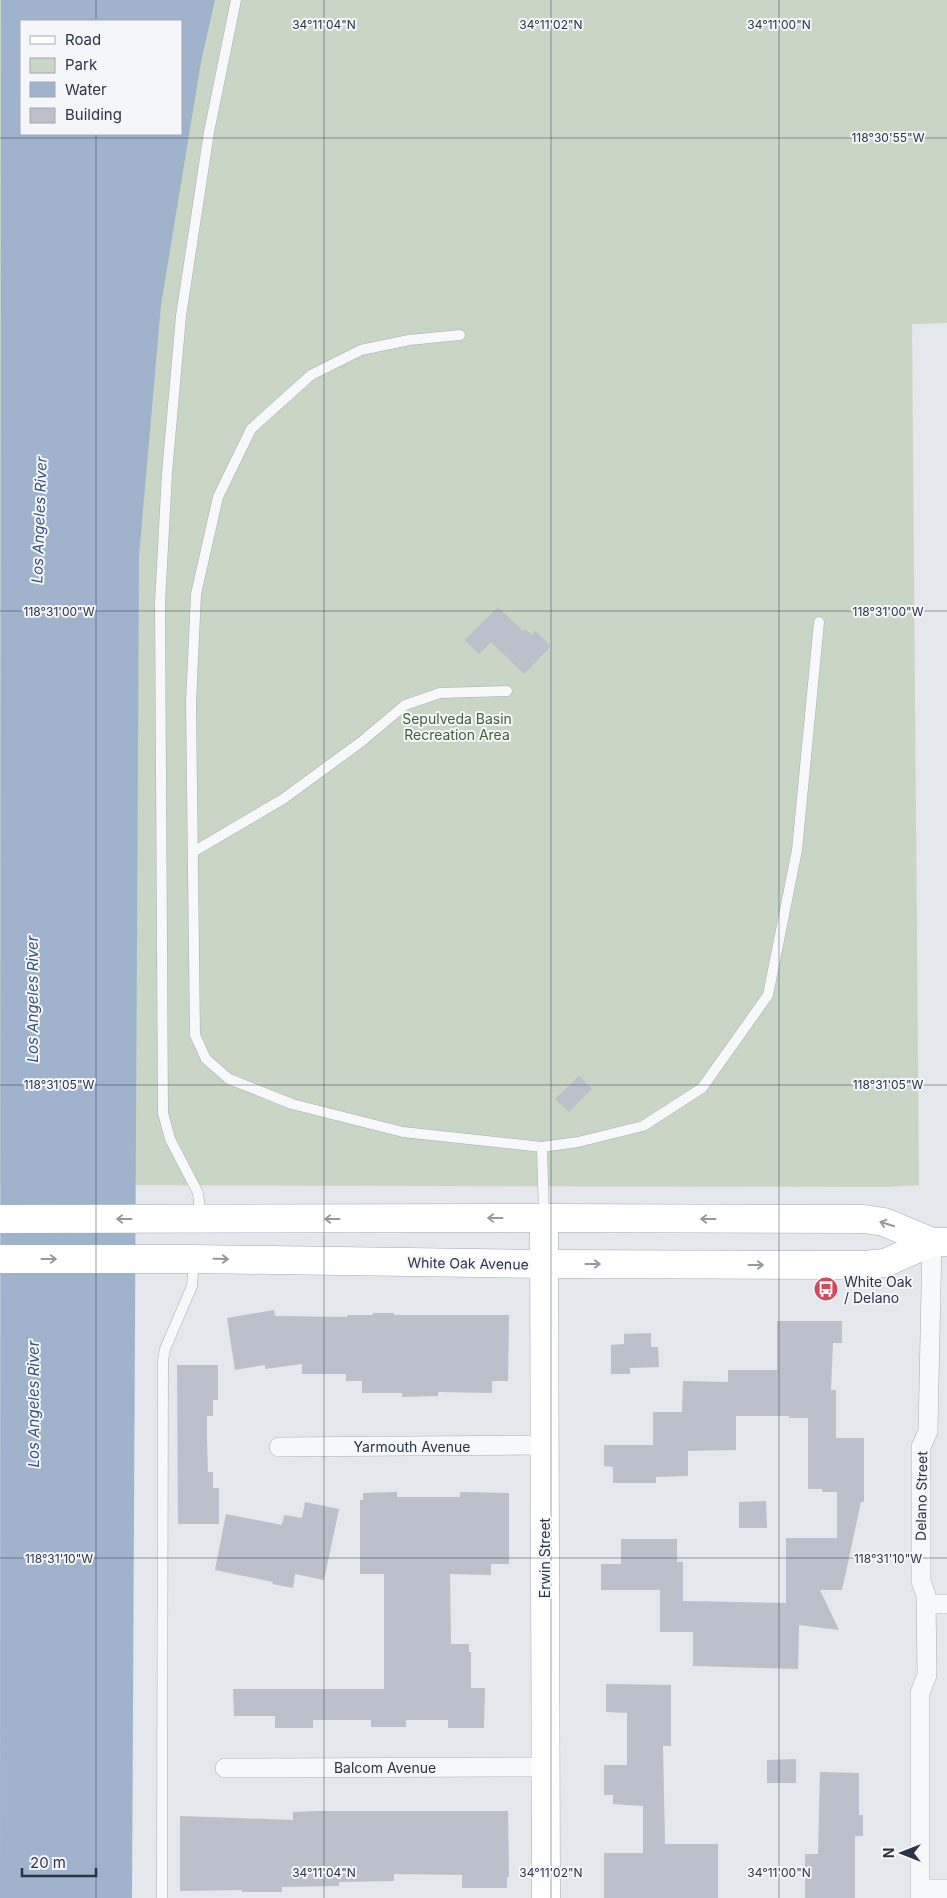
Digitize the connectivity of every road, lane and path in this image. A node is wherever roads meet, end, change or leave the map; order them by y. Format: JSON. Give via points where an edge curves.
{"nodes":[{"id":1,"x":236,"y":0,"type":"edge"},
{"id":2,"x":460,"y":336,"type":"dead end"},
{"id":3,"x":819,"y":622,"type":"dead end"},
{"id":4,"x":507,"y":691,"type":"dead end"},
{"id":5,"x":192,"y":852,"type":"junction"},
{"id":6,"x":542,"y":1146,"type":"junction"},
{"id":7,"x":544,"y":1218,"type":"junction"},
{"id":8,"x":0,"y":1219,"type":"edge"},
{"id":9,"x":201,"y":1220,"type":"junction"},
{"id":10,"x":940,"y":1242,"type":"edge"},
{"id":11,"x":0,"y":1259,"type":"edge"},
{"id":12,"x":183,"y":1259,"type":"junction"},
{"id":13,"x":544,"y":1264,"type":"junction"},
{"id":14,"x":939,"y":1313,"type":"edge"},
{"id":15,"x":544,"y":1446,"type":"junction"},
{"id":16,"x":279,"y":1447,"type":"dead end"},
{"id":17,"x":926,"y":1604,"type":"junction"},
{"id":18,"x":947,"y":1604,"type":"edge"},
{"id":19,"x":545,"y":1767,"type":"junction"},
{"id":20,"x":225,"y":1768,"type":"dead end"},
{"id":21,"x":947,"y":1889,"type":"edge"},
{"id":22,"x":920,"y":1894,"type":"edge"},
{"id":23,"x":162,"y":1898,"type":"edge"},
{"id":24,"x":546,"y":1898,"type":"edge"}],
"edges":[{"from":1,"to":9,"type":"lane","via":[[209,132],[182,316],[160,604],[163,1113],[170,1139],[198,1193]]},
{"from":2,"to":5,"type":"lane","via":[[409,340],[361,350],[311,375],[251,428],[218,497],[196,594],[191,703]]},
{"from":3,"to":6,"type":"lane","via":[[797,850],[768,995],[702,1088],[643,1126],[578,1142]]},
{"from":4,"to":5,"type":"lane","via":[[440,693],[405,705],[283,799]]},
{"from":5,"to":6,"type":"lane","via":[[195,1035],[206,1059],[230,1079],[292,1104],[402,1132]]},
{"from":6,"to":7,"type":"lane"},
{"from":7,"to":9,"type":"main road","one_way":true},
{"from":10,"to":7,"type":"main road","one_way":true,"via":[[884,1222],[864,1219]]},
{"from":7,"to":13,"type":"main road","name":"Erwin Street"},
{"from":9,"to":8,"type":"main road","one_way":true},
{"from":13,"to":10,"type":"main road","name":"White Oak Avenue","one_way":true,"via":[[864,1265],[885,1263]]},
{"from":10,"to":14,"type":"street","name":"Delano Street"},
{"from":11,"to":12,"type":"main road","name":"White Oak Avenue","one_way":true},
{"from":12,"to":13,"type":"main road","name":"White Oak Avenue","one_way":true},
{"from":12,"to":23,"type":"lane","via":[[192,1286],[163,1360]]},
{"from":13,"to":15,"type":"main road","name":"Erwin Street"},
{"from":14,"to":17,"type":"street","name":"Delano Street","via":[[928,1432],[921,1447],[921,1582]]},
{"from":15,"to":16,"type":"street","name":"Yarmouth Avenue"},
{"from":15,"to":19,"type":"main road","name":"Erwin Street"},
{"from":17,"to":18,"type":"street"},
{"from":17,"to":22,"type":"street","name":"Delano Street","via":[[927,1675],[920,1693]]},
{"from":19,"to":20,"type":"street","name":"Balcom Avenue"},
{"from":19,"to":24,"type":"main road","name":"Erwin Street"},
{"from":21,"to":22,"type":"street"}]}
